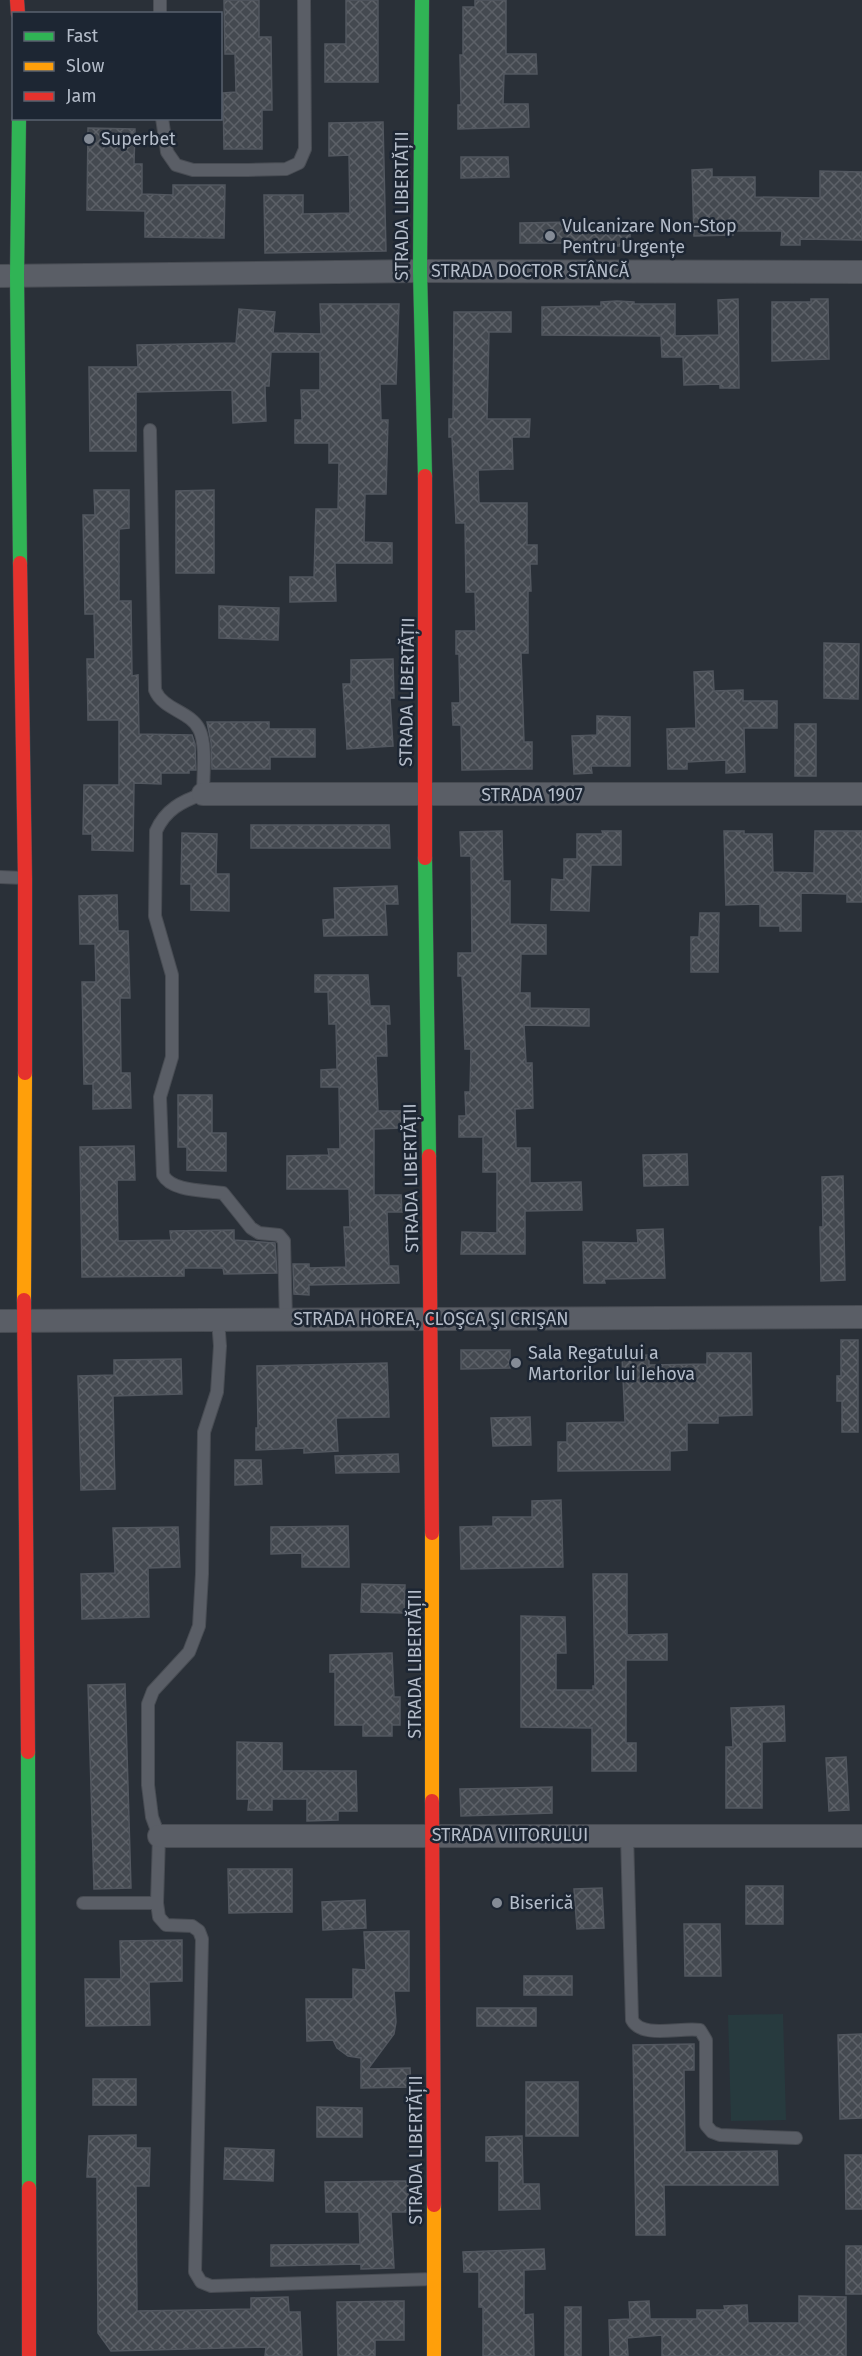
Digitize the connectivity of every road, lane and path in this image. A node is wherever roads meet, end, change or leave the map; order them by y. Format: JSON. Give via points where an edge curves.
{"nodes":[{"id":1,"x":304,"y":0,"type":"edge"},
{"id":2,"x":422,"y":0,"type":"edge"},
{"id":3,"x":13,"y":120,"type":"edge"},
{"id":4,"x":162,"y":120,"type":"edge"},
{"id":5,"x":420,"y":271,"type":"junction"},
{"id":6,"x":862,"y":272,"type":"edge"},
{"id":7,"x":9,"y":276,"type":"edge"},
{"id":8,"x":150,"y":430,"type":"dead end"},
{"id":9,"x":203,"y":794,"type":"junction"},
{"id":10,"x":862,"y":794,"type":"edge"},
{"id":11,"x":424,"y":795,"type":"junction"},
{"id":12,"x":0,"y":878,"type":"edge"},
{"id":13,"x":25,"y":878,"type":"junction"},
{"id":14,"x":862,"y":1317,"type":"edge"},
{"id":15,"x":24,"y":1320,"type":"junction"},
{"id":16,"x":218,"y":1320,"type":"junction"},
{"id":17,"x":286,"y":1320,"type":"junction"},
{"id":18,"x":431,"y":1320,"type":"junction"},
{"id":19,"x":0,"y":1321,"type":"edge"},
{"id":20,"x":434,"y":1835,"type":"junction"},
{"id":21,"x":159,"y":1836,"type":"junction"},
{"id":22,"x":627,"y":1836,"type":"junction"},
{"id":23,"x":862,"y":1836,"type":"edge"},
{"id":24,"x":83,"y":1903,"type":"dead end"},
{"id":25,"x":157,"y":1903,"type":"junction"},
{"id":26,"x":796,"y":2138,"type":"dead end"},
{"id":27,"x":434,"y":2279,"type":"junction"},
{"id":28,"x":29,"y":2356,"type":"edge"},
{"id":29,"x":434,"y":2356,"type":"edge"}],
"edges":[{"from":1,"to":4,"type":"lane","via":[[305,149],[299,164],[286,169],[193,171],[176,165],[167,152]]},
{"from":2,"to":5,"type":"street","name":"STRADA LIBERTĂȚII"},
{"from":3,"to":7,"type":"street"},
{"from":5,"to":6,"type":"street","name":"STRADA DOCTOR STÂNCĂ"},
{"from":5,"to":7,"type":"street","name":"STRADA DOCTOR STÂNCĂ"},
{"from":5,"to":11,"type":"street","name":"STRADA LIBERTĂȚII","via":[[426,472]]},
{"from":7,"to":13,"type":"street","via":[[16,729]]},
{"from":8,"to":9,"type":"lane","via":[[154,690],[163,702],[199,728]]},
{"from":9,"to":11,"type":"street","name":"STRADA 1907"},
{"from":9,"to":17,"type":"lane","via":[[177,805],[156,831],[155,916],[172,975],[172,1057],[160,1097],[163,1175],[166,1182],[176,1186],[223,1193],[251,1228],[279,1235],[284,1241]]},
{"from":10,"to":11,"type":"street","name":"STRADA 1907"},
{"from":11,"to":18,"type":"street","name":"STRADA LIBERTĂȚII"},
{"from":12,"to":13,"type":"lane"},
{"from":13,"to":15,"type":"street"},
{"from":14,"to":18,"type":"street","name":"STRADA HOREA, CLOŞCA ŞI CRIŞAN"},
{"from":15,"to":16,"type":"street","name":"STRADA HOREA, CLOŞCA ŞI CRIŞAN"},
{"from":15,"to":19,"type":"street","name":"STRADA HOREA, CLOŞCA ŞI CRIŞAN"},
{"from":15,"to":28,"type":"street"},
{"from":16,"to":17,"type":"street","name":"STRADA HOREA, CLOŞCA ŞI CRIŞAN"},
{"from":16,"to":21,"type":"lane","via":[[217,1392],[204,1432],[199,1626],[189,1652],[153,1691],[148,1704],[148,1785]]},
{"from":17,"to":18,"type":"street","name":"STRADA HOREA, CLOŞCA ŞI CRIŞAN"},
{"from":18,"to":20,"type":"street","name":"STRADA LIBERTĂȚII"},
{"from":20,"to":21,"type":"street","name":"STRADA VIITORULUI"},
{"from":20,"to":22,"type":"street","name":"STRADA VIITORULUI"},
{"from":20,"to":27,"type":"street","name":"STRADA LIBERTĂȚII"},
{"from":21,"to":25,"type":"lane"},
{"from":22,"to":23,"type":"street","name":"STRADA VIITORULUI"},
{"from":22,"to":26,"type":"lane","via":[[632,2020],[644,2031],[700,2030],[706,2040],[706,2126],[712,2132]]},
{"from":24,"to":25,"type":"lane"},
{"from":25,"to":27,"type":"lane","via":[[159,1917],[166,1925],[192,1926],[202,1939],[195,2272],[201,2282],[211,2286]]},
{"from":27,"to":29,"type":"street","name":"STRADA LIBERTĂȚII"}]}
